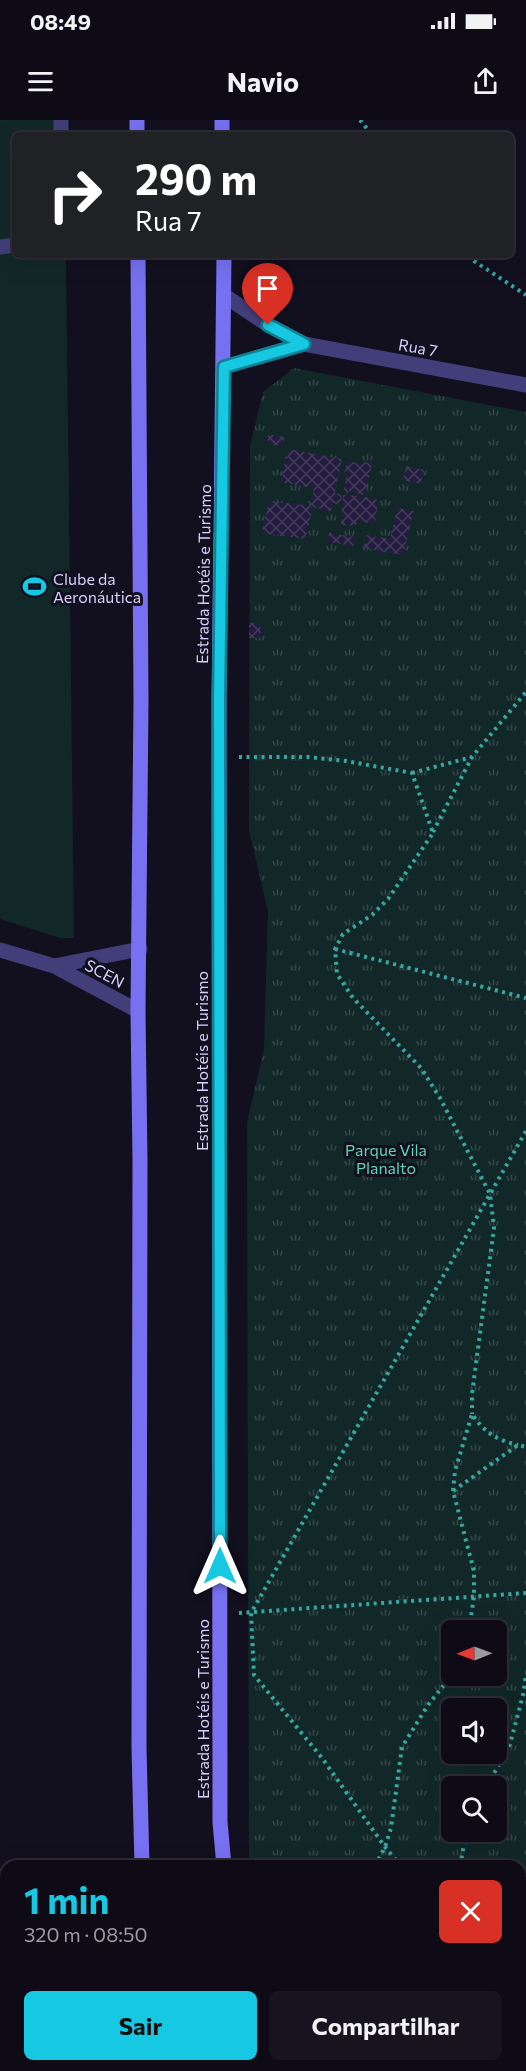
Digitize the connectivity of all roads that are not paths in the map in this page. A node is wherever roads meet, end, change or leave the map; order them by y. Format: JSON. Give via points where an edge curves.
{"nodes":[{"id":1,"x":138,"y":258,"type":"edge"},
{"id":2,"x":224,"y":258,"type":"edge"},
{"id":3,"x":225,"y":296,"type":"junction"},
{"id":4,"x":304,"y":344,"type":"junction"},
{"id":5,"x":224,"y":367,"type":"junction"},
{"id":6,"x":526,"y":385,"type":"edge"},
{"id":7,"x":140,"y":949,"type":"junction"},
{"id":8,"x":0,"y":951,"type":"edge"},
{"id":9,"x":54,"y":966,"type":"junction"},
{"id":10,"x":138,"y":1011,"type":"junction"},
{"id":11,"x":142,"y":1860,"type":"edge"},
{"id":12,"x":223,"y":1860,"type":"edge"}],
"edges":[{"from":1,"to":7,"type":"main road"},
{"from":2,"to":3,"type":"main road","name":"Estrada Hotéis e Turismo"},
{"from":3,"to":4,"type":"street","name":"Rua 7"},
{"from":3,"to":5,"type":"main road","name":"Estrada Hotéis e Turismo"},
{"from":4,"to":5,"type":"street","name":"Rua 7"},
{"from":4,"to":6,"type":"street","name":"Rua 7"},
{"from":5,"to":12,"type":"main road","name":"Estrada Hotéis e Turismo","via":[[219,757],[220,1822]]},
{"from":7,"to":9,"type":"street","name":"SCEN"},
{"from":7,"to":10,"type":"main road"},
{"from":8,"to":9,"type":"street","name":"SCEN"},
{"from":9,"to":10,"type":"street","name":"SCEN"},
{"from":10,"to":11,"type":"main road"}]}
